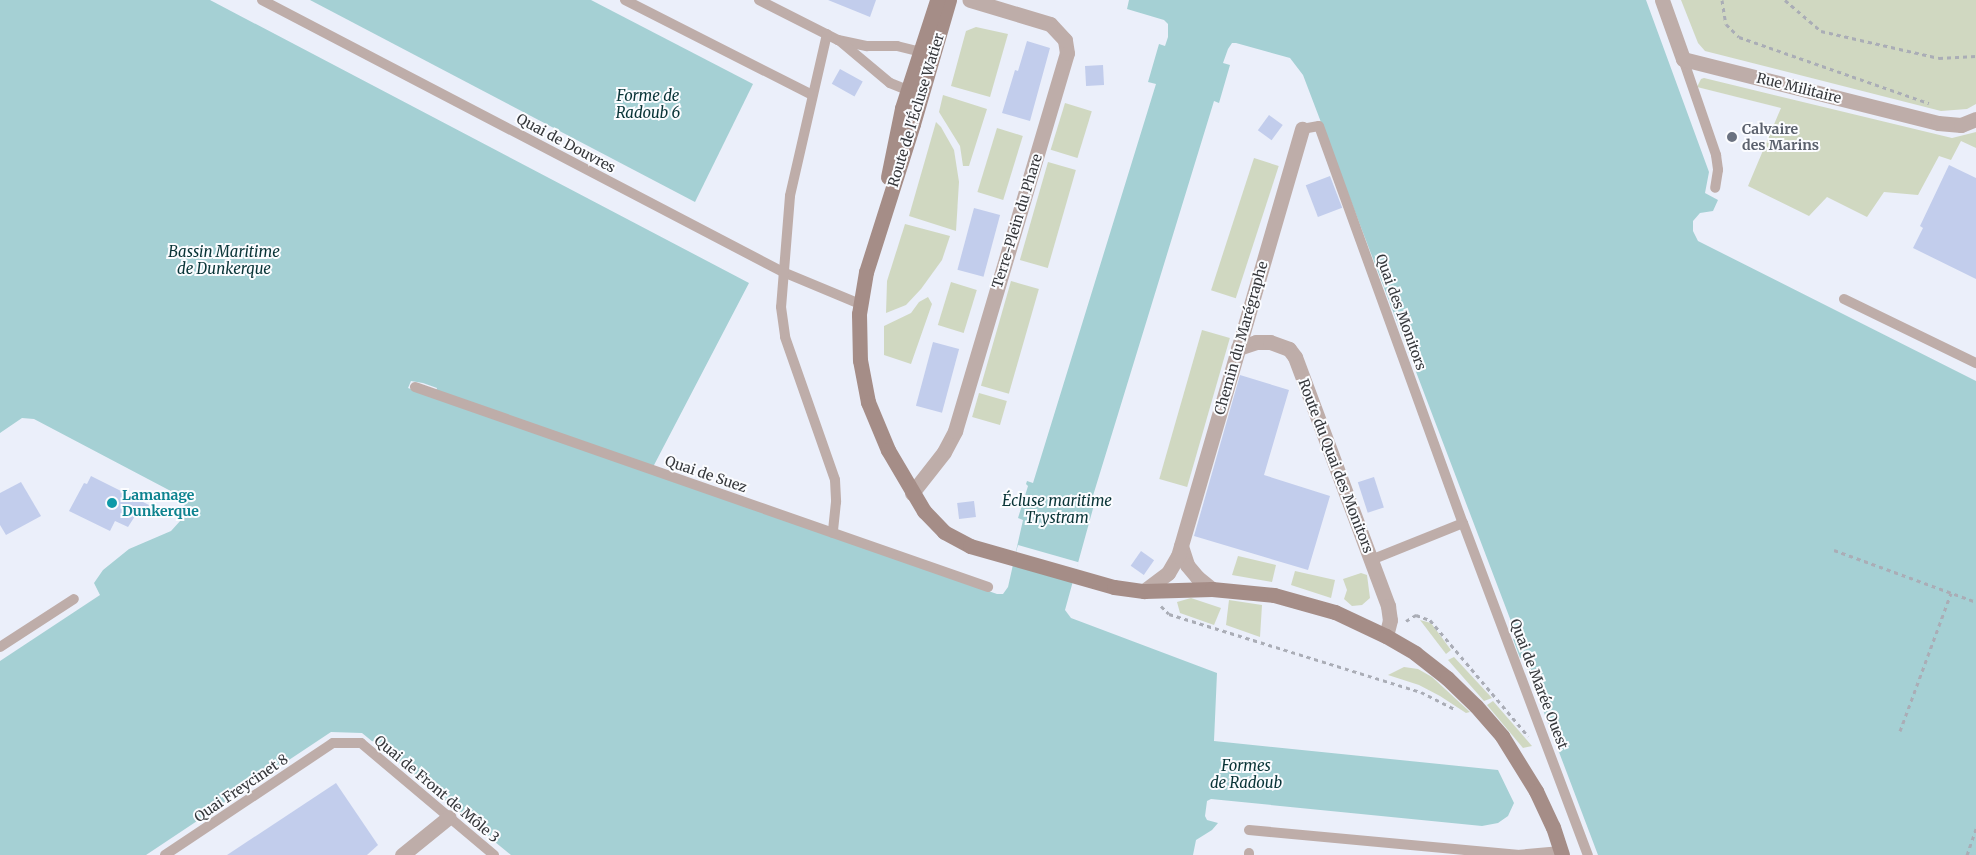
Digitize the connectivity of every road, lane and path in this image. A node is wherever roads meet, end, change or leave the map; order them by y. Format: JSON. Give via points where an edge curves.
{"nodes":[{"id":1,"x":262,"y":0,"type":"edge"},
{"id":2,"x":625,"y":0,"type":"edge"},
{"id":3,"x":758,"y":0,"type":"edge"},
{"id":4,"x":937,"y":0,"type":"edge"},
{"id":5,"x":949,"y":0,"type":"edge"},
{"id":6,"x":970,"y":0,"type":"edge"},
{"id":7,"x":1662,"y":0,"type":"edge"},
{"id":8,"x":1722,"y":0,"type":"edge"},
{"id":9,"x":1785,"y":0,"type":"edge"},
{"id":10,"x":827,"y":34,"type":"junction"},
{"id":11,"x":838,"y":40,"type":"junction"},
{"id":12,"x":926,"y":54,"type":"junction"},
{"id":13,"x":1976,"y":56,"type":"edge"},
{"id":14,"x":1683,"y":58,"type":"junction"},
{"id":15,"x":907,"y":90,"type":"junction"},
{"id":16,"x":812,"y":95,"type":"junction"},
{"id":17,"x":922,"y":96,"type":"junction"},
{"id":18,"x":1937,"y":106,"type":"dead end"},
{"id":19,"x":1976,"y":119,"type":"edge"},
{"id":20,"x":1302,"y":130,"type":"joint"},
{"id":21,"x":1715,"y":188,"type":"dead end"},
{"id":22,"x":881,"y":219,"type":"junction"},
{"id":23,"x":783,"y":272,"type":"junction"},
{"id":24,"x":1844,"y":299,"type":"dead end"},
{"id":25,"x":860,"y":304,"type":"junction"},
{"id":26,"x":1238,"y":348,"type":"junction"},
{"id":27,"x":1976,"y":363,"type":"edge"},
{"id":28,"x":414,"y":387,"type":"dead end"},
{"id":29,"x":912,"y":493,"type":"junction"},
{"id":30,"x":1463,"y":523,"type":"junction"},
{"id":31,"x":833,"y":533,"type":"junction"},
{"id":32,"x":1181,"y":546,"type":"junction"},
{"id":33,"x":1834,"y":550,"type":"dead end"},
{"id":34,"x":1371,"y":560,"type":"junction"},
{"id":35,"x":988,"y":587,"type":"dead end"},
{"id":36,"x":1212,"y":589,"type":"junction"},
{"id":37,"x":1144,"y":591,"type":"junction"},
{"id":38,"x":1951,"y":593,"type":"junction"},
{"id":39,"x":74,"y":599,"type":"dead end"},
{"id":40,"x":1976,"y":602,"type":"edge"},
{"id":41,"x":1386,"y":636,"type":"junction"},
{"id":42,"x":0,"y":647,"type":"edge"},
{"id":43,"x":1461,"y":713,"type":"dead end"},
{"id":44,"x":1900,"y":730,"type":"dead end"},
{"id":45,"x":333,"y":743,"type":"joint"},
{"id":46,"x":450,"y":817,"type":"junction"},
{"id":47,"x":1976,"y":829,"type":"edge"},
{"id":48,"x":1249,"y":830,"type":"dead end"},
{"id":49,"x":1562,"y":853,"type":"edge"},
{"id":50,"x":165,"y":855,"type":"edge"},
{"id":51,"x":402,"y":855,"type":"edge"},
{"id":52,"x":494,"y":855,"type":"edge"},
{"id":53,"x":1588,"y":855,"type":"edge"},
{"id":54,"x":1966,"y":855,"type":"edge"}],
"edges":[{"from":1,"to":23,"type":"lane","name":"Quai de Douvres"},
{"from":2,"to":16,"type":"lane"},
{"from":3,"to":10,"type":"lane"},
{"from":4,"to":12,"type":"street","name":"Route de l'Écluse Watier"},
{"from":5,"to":12,"type":"street","name":"Route de l'Écluse Watier"},
{"from":6,"to":29,"type":"street","name":"Terre-Plein du Phare","via":[[1050,24],[1065,40],[1067,53],[955,431],[944,452]]},
{"from":7,"to":14,"type":"street"},
{"from":8,"to":18,"type":"path","via":[[1726,24],[1738,37]]},
{"from":9,"to":13,"type":"path","via":[[1821,31],[1939,58]]},
{"from":10,"to":11,"type":"lane"},
{"from":10,"to":16,"type":"lane"},
{"from":11,"to":12,"type":"lane","via":[[867,46],[897,46]]},
{"from":11,"to":15,"type":"lane","via":[[890,83]]},
{"from":12,"to":15,"type":"street","name":"Route de l'Écluse Watier"},
{"from":12,"to":17,"type":"street","name":"Route de l'Écluse Watier"},
{"from":14,"to":19,"type":"street","name":"Rue Militaire","via":[[1938,123],[1961,124]]},
{"from":14,"to":21,"type":"lane","via":[[1716,155],[1718,177]]},
{"from":15,"to":17,"type":"lane"},
{"from":15,"to":22,"type":"street","name":"Route de l'Écluse Watier"},
{"from":16,"to":23,"type":"lane","via":[[790,196]]},
{"from":17,"to":22,"type":"street","name":"Route de l'Écluse Watier"},
{"from":20,"to":26,"type":"street","name":"Chemin du Marégraphe"},
{"from":20,"to":30,"type":"lane","name":"Quai des Monitors","via":[[1319,126]]},
{"from":22,"to":25,"type":"street","name":"Route de l'Écluse Watier"},
{"from":23,"to":25,"type":"lane","name":"Quai de Douvres"},
{"from":23,"to":31,"type":"lane","via":[[782,328],[835,480]]},
{"from":24,"to":27,"type":"lane"},
{"from":25,"to":29,"type":"street","name":"Route de l'Écluse Watier","via":[[859,350],[865,392],[882,439]]},
{"from":26,"to":32,"type":"street","name":"Chemin du Marégraphe"},
{"from":26,"to":34,"type":"street","name":"Route du Quai des Monitors","via":[[1263,341],[1292,352]]},
{"from":28,"to":31,"type":"lane","name":"Quai de Suez"},
{"from":29,"to":37,"type":"street","name":"Route de l'Écluse Watier","via":[[930,520],[970,546],[1114,588]]},
{"from":30,"to":34,"type":"lane"},
{"from":30,"to":53,"type":"lane","name":"Quai de Marée Ouest"},
{"from":31,"to":35,"type":"lane","name":"Quai de Suez"},
{"from":32,"to":36,"type":"street","via":[[1192,572]]},
{"from":32,"to":37,"type":"street","name":"Chemin du Marégraphe","via":[[1168,573]]},
{"from":33,"to":38,"type":"path"},
{"from":34,"to":41,"type":"street","name":"Route du Quai des Monitors","via":[[1390,614]]},
{"from":36,"to":37,"type":"street","name":"Route de l'Écluse Watier"},
{"from":36,"to":41,"type":"street","name":"Route de l'Écluse Watier","via":[[1253,592],[1299,601],[1348,617]]},
{"from":37,"to":43,"type":"path","via":[[1169,614],[1410,688],[1432,696]]},
{"from":38,"to":40,"type":"path"},
{"from":38,"to":44,"type":"path"},
{"from":39,"to":42,"type":"lane"},
{"from":41,"to":49,"type":"street","name":"Route de l'Écluse Watier","via":[[1447,678],[1490,721],[1513,751],[1536,791]]},
{"from":45,"to":46,"type":"lane","name":"Quai de Front de Môle 3","via":[[361,743]]},
{"from":45,"to":50,"type":"lane","name":"Quai Freycinet 8"},
{"from":46,"to":51,"type":"street"},
{"from":46,"to":52,"type":"lane","name":"Quai de Front de Môle 3"},
{"from":47,"to":54,"type":"path"},
{"from":48,"to":49,"type":"lane","via":[[1517,855]]}]}
